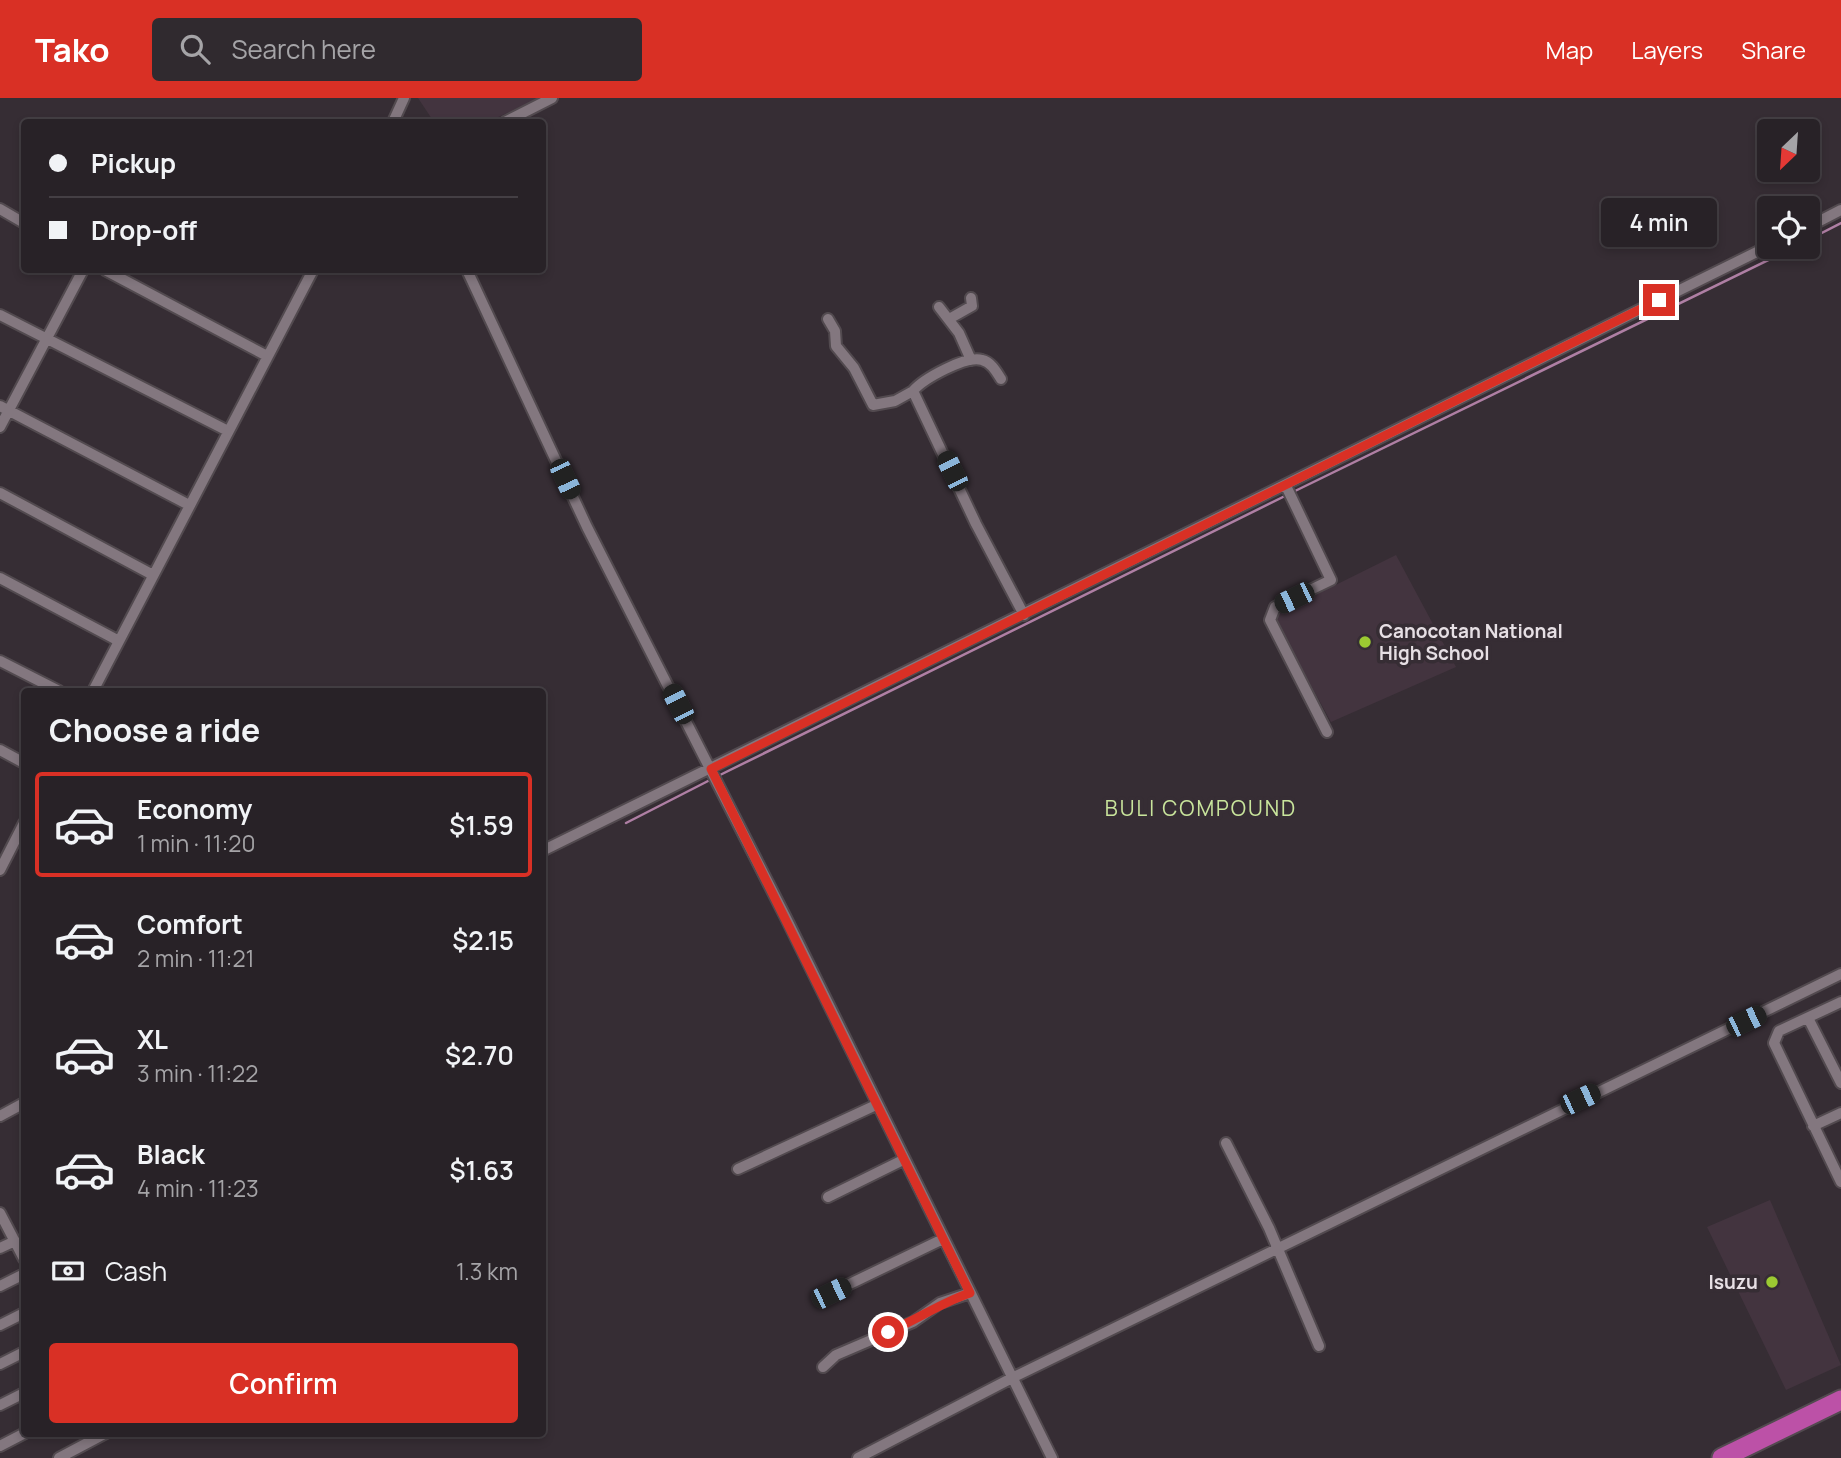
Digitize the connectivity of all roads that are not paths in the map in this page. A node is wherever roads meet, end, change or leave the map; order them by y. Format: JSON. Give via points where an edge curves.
{"nodes":[{"id":1,"x":404,"y":98,"type":"edge"},
{"id":2,"x":552,"y":98,"type":"edge"},
{"id":3,"x":394,"y":119,"type":"edge"},
{"id":4,"x":511,"y":119,"type":"edge"},
{"id":5,"x":0,"y":209,"type":"edge"},
{"id":6,"x":1841,"y":210,"type":"edge"},
{"id":7,"x":21,"y":221,"type":"edge"},
{"id":8,"x":1820,"y":221,"type":"edge"},
{"id":9,"x":1757,"y":252,"type":"edge"},
{"id":10,"x":81,"y":273,"type":"edge"},
{"id":11,"x":111,"y":273,"type":"edge"},
{"id":12,"x":311,"y":273,"type":"edge"},
{"id":13,"x":468,"y":273,"type":"edge"},
{"id":14,"x":971,"y":298,"type":"dead end"},
{"id":15,"x":939,"y":307,"type":"dead end"},
{"id":16,"x":0,"y":316,"type":"edge"},
{"id":17,"x":828,"y":319,"type":"dead end"},
{"id":18,"x":949,"y":319,"type":"junction"},
{"id":19,"x":46,"y":340,"type":"junction"},
{"id":20,"x":267,"y":356,"type":"junction"},
{"id":21,"x":971,"y":360,"type":"junction"},
{"id":22,"x":1001,"y":379,"type":"dead end"},
{"id":23,"x":913,"y":391,"type":"junction"},
{"id":24,"x":4,"y":408,"type":"edge"},
{"id":25,"x":0,"y":427,"type":"edge"},
{"id":26,"x":228,"y":431,"type":"junction"},
{"id":27,"x":1286,"y":486,"type":"junction"},
{"id":28,"x":0,"y":493,"type":"edge"},
{"id":29,"x":189,"y":505,"type":"junction"},
{"id":30,"x":153,"y":575,"type":"junction"},
{"id":31,"x":0,"y":578,"type":"edge"},
{"id":32,"x":1024,"y":615,"type":"junction"},
{"id":33,"x":119,"y":641,"type":"junction"},
{"id":34,"x":0,"y":661,"type":"edge"},
{"id":35,"x":53,"y":688,"type":"edge"},
{"id":36,"x":95,"y":688,"type":"edge"},
{"id":37,"x":1327,"y":732,"type":"dead end"},
{"id":38,"x":0,"y":750,"type":"edge"},
{"id":39,"x":21,"y":761,"type":"edge"},
{"id":40,"x":711,"y":769,"type":"junction"},
{"id":41,"x":21,"y":829,"type":"edge"},
{"id":42,"x":546,"y":849,"type":"edge"},
{"id":43,"x":0,"y":870,"type":"edge"},
{"id":44,"x":1841,"y":974,"type":"edge"},
{"id":45,"x":1841,"y":1002,"type":"edge"},
{"id":46,"x":1808,"y":1018,"type":"junction"},
{"id":47,"x":1841,"y":1083,"type":"edge"},
{"id":48,"x":21,"y":1105,"type":"edge"},
{"id":49,"x":876,"y":1105,"type":"junction"},
{"id":50,"x":1841,"y":1113,"type":"edge"},
{"id":51,"x":0,"y":1116,"type":"edge"},
{"id":52,"x":1813,"y":1126,"type":"junction"},
{"id":53,"x":1226,"y":1143,"type":"dead end"},
{"id":54,"x":903,"y":1160,"type":"junction"},
{"id":55,"x":738,"y":1169,"type":"dead end"},
{"id":56,"x":1841,"y":1182,"type":"edge"},
{"id":57,"x":828,"y":1197,"type":"dead end"},
{"id":58,"x":0,"y":1213,"type":"edge"},
{"id":59,"x":943,"y":1239,"type":"junction"},
{"id":60,"x":15,"y":1241,"type":"junction"},
{"id":61,"x":0,"y":1248,"type":"edge"},
{"id":62,"x":1276,"y":1251,"type":"junction"},
{"id":63,"x":21,"y":1253,"type":"edge"},
{"id":64,"x":21,"y":1276,"type":"edge"},
{"id":65,"x":0,"y":1286,"type":"edge"},
{"id":66,"x":831,"y":1293,"type":"dead end"},
{"id":67,"x":970,"y":1293,"type":"junction"},
{"id":68,"x":21,"y":1314,"type":"edge"},
{"id":69,"x":0,"y":1325,"type":"edge"},
{"id":70,"x":1319,"y":1346,"type":"dead end"},
{"id":71,"x":21,"y":1354,"type":"edge"},
{"id":72,"x":0,"y":1364,"type":"edge"},
{"id":73,"x":823,"y":1367,"type":"dead end"},
{"id":74,"x":1012,"y":1378,"type":"junction"},
{"id":75,"x":21,"y":1394,"type":"edge"},
{"id":76,"x":1841,"y":1400,"type":"edge"},
{"id":77,"x":0,"y":1405,"type":"edge"},
{"id":78,"x":21,"y":1435,"type":"edge"},
{"id":79,"x":98,"y":1437,"type":"edge"},
{"id":80,"x":0,"y":1446,"type":"edge"},
{"id":81,"x":59,"y":1458,"type":"edge"},
{"id":82,"x":858,"y":1458,"type":"edge"},
{"id":83,"x":1052,"y":1458,"type":"edge"},
{"id":84,"x":1722,"y":1458,"type":"edge"}],
"edges":[{"from":1,"to":3,"type":"street"},
{"from":2,"to":4,"type":"street"},
{"from":5,"to":7,"type":"street"},
{"from":6,"to":8,"type":"street"},
{"from":9,"to":27,"type":"street"},
{"from":10,"to":19,"type":"street"},
{"from":11,"to":20,"type":"street"},
{"from":12,"to":20,"type":"street"},
{"from":13,"to":40,"type":"street","via":[[594,541]]},
{"from":14,"to":18,"type":"street","via":[[972,306]]},
{"from":15,"to":18,"type":"street"},
{"from":16,"to":19,"type":"street"},
{"from":17,"to":23,"type":"street","via":[[836,346],[854,368],[873,405]]},
{"from":18,"to":21,"type":"street"},
{"from":19,"to":24,"type":"street"},
{"from":19,"to":26,"type":"street"},
{"from":20,"to":26,"type":"street"},
{"from":21,"to":22,"type":"street","via":[[988,363]]},
{"from":21,"to":23,"type":"street","via":[[921,381]]},
{"from":23,"to":32,"type":"street"},
{"from":24,"to":25,"type":"street"},
{"from":24,"to":29,"type":"street"},
{"from":26,"to":29,"type":"street"},
{"from":27,"to":32,"type":"street"},
{"from":27,"to":37,"type":"street","via":[[1331,580],[1275,607],[1270,620]]},
{"from":28,"to":30,"type":"street"},
{"from":29,"to":30,"type":"street"},
{"from":30,"to":33,"type":"street"},
{"from":31,"to":33,"type":"street"},
{"from":32,"to":40,"type":"street"},
{"from":33,"to":36,"type":"street"},
{"from":34,"to":35,"type":"street"},
{"from":38,"to":39,"type":"street"},
{"from":40,"to":42,"type":"street"},
{"from":40,"to":49,"type":"street"},
{"from":41,"to":43,"type":"street"},
{"from":44,"to":62,"type":"street"},
{"from":45,"to":46,"type":"street"},
{"from":46,"to":47,"type":"street"},
{"from":46,"to":52,"type":"street","via":[[1779,1031],[1774,1042]]},
{"from":48,"to":51,"type":"street"},
{"from":49,"to":54,"type":"street"},
{"from":49,"to":55,"type":"street"},
{"from":50,"to":52,"type":"street"},
{"from":52,"to":56,"type":"street"},
{"from":53,"to":62,"type":"street"},
{"from":54,"to":57,"type":"street"},
{"from":54,"to":59,"type":"street"},
{"from":58,"to":60,"type":"street"},
{"from":59,"to":66,"type":"street"},
{"from":59,"to":67,"type":"street"},
{"from":60,"to":61,"type":"street"},
{"from":60,"to":63,"type":"street"},
{"from":62,"to":70,"type":"street"},
{"from":62,"to":74,"type":"street"},
{"from":64,"to":65,"type":"street"},
{"from":67,"to":73,"type":"street","via":[[940,1303],[913,1322],[836,1355]]},
{"from":67,"to":74,"type":"street"},
{"from":68,"to":69,"type":"street"},
{"from":71,"to":72,"type":"street"},
{"from":74,"to":82,"type":"street"},
{"from":74,"to":83,"type":"street"},
{"from":75,"to":77,"type":"street"},
{"from":76,"to":84,"type":"highway"},
{"from":78,"to":80,"type":"street"},
{"from":79,"to":81,"type":"street"}]}
